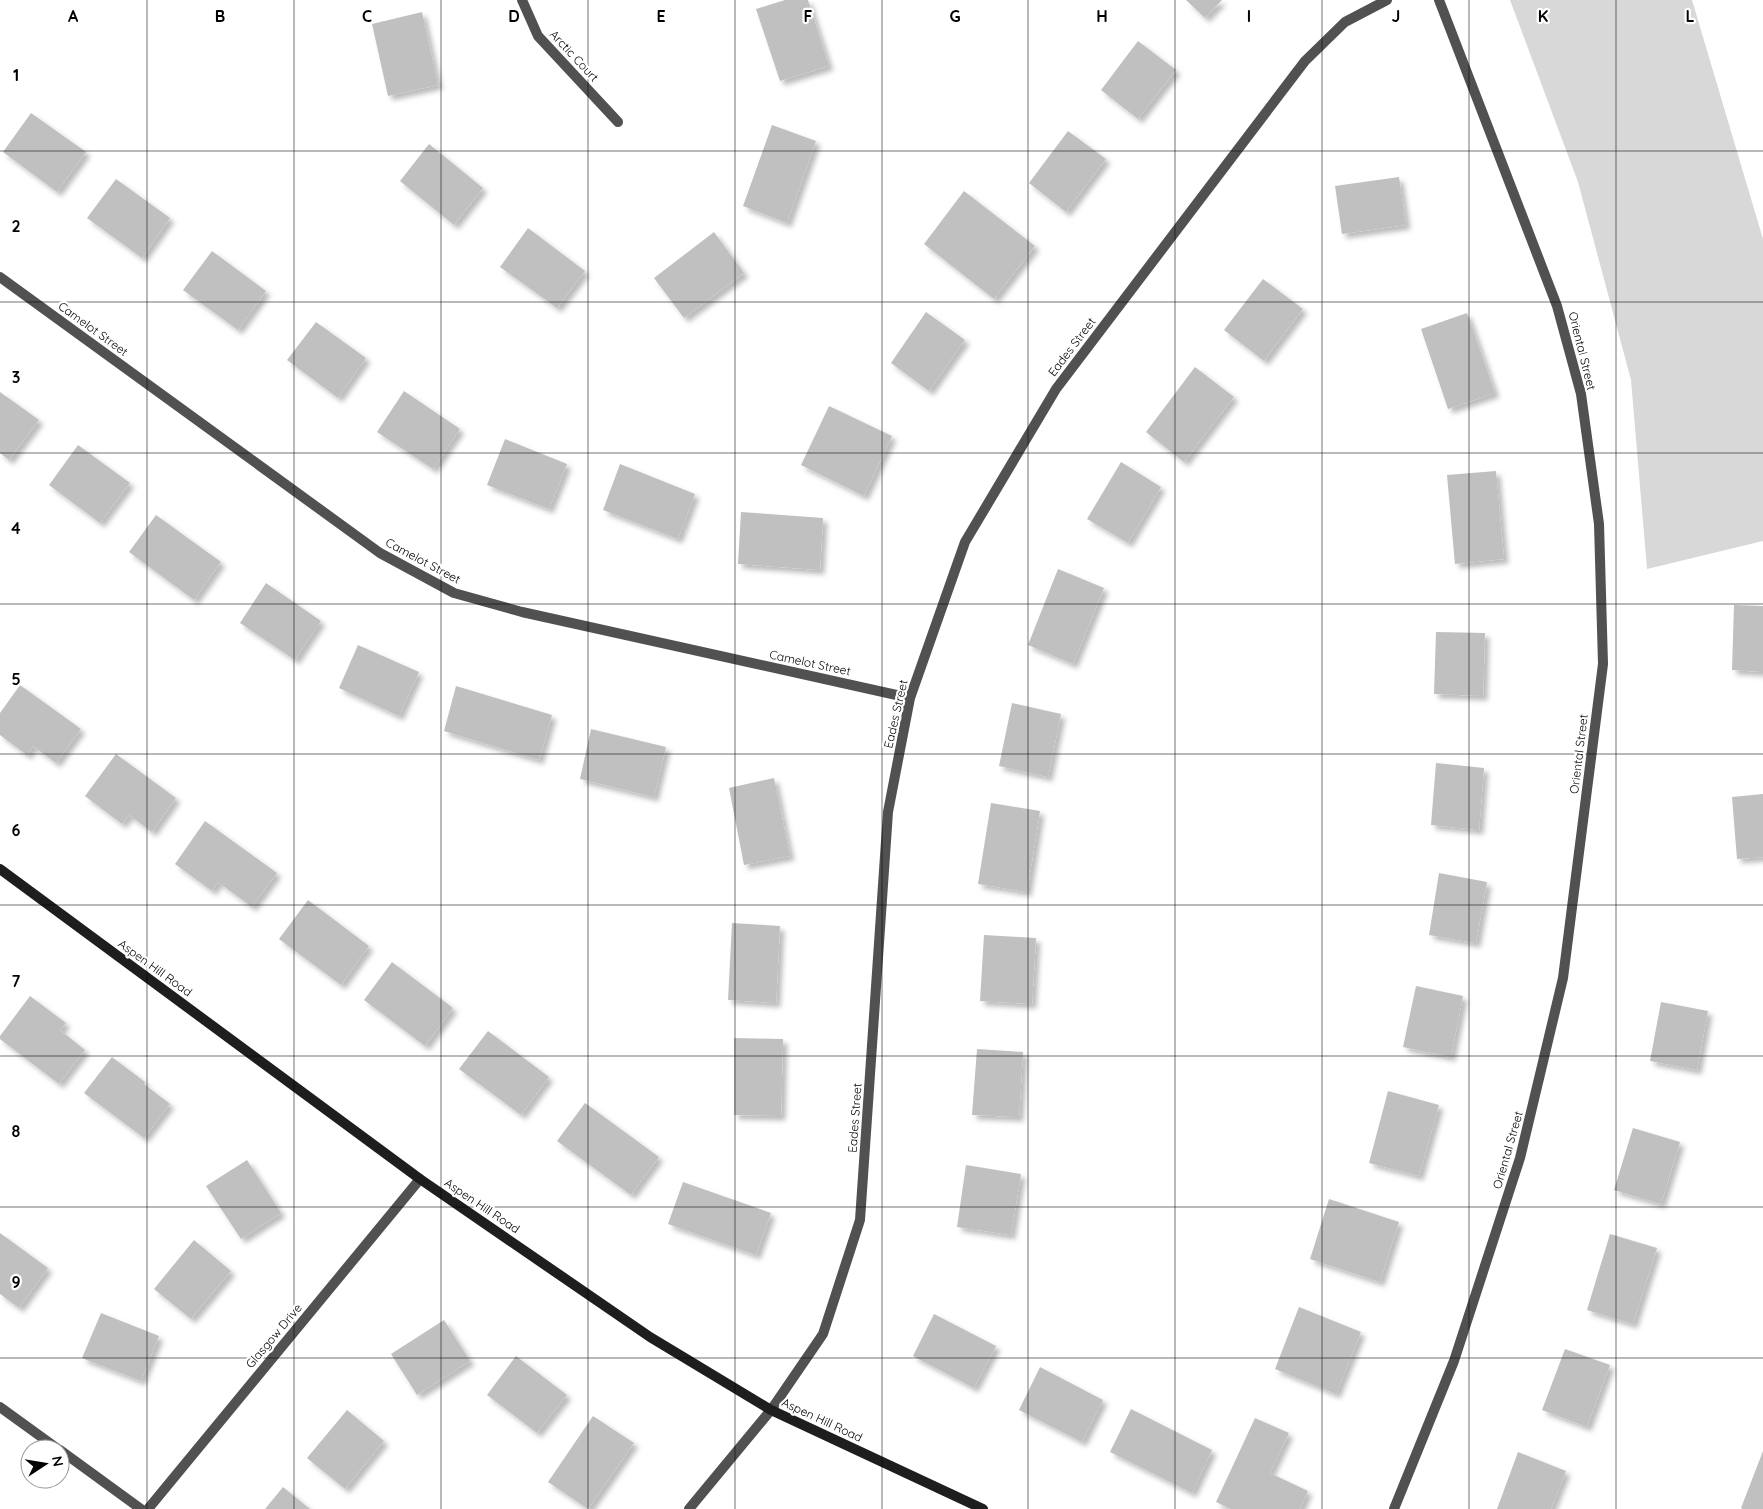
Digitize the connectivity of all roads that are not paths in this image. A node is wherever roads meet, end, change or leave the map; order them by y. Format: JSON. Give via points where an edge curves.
{"nodes":[{"id":1,"x":522,"y":0,"type":"edge"},
{"id":2,"x":1387,"y":0,"type":"edge"},
{"id":3,"x":1439,"y":0,"type":"edge"},
{"id":4,"x":618,"y":122,"type":"dead end"},
{"id":5,"x":0,"y":277,"type":"edge"},
{"id":6,"x":910,"y":698,"type":"junction"},
{"id":7,"x":0,"y":869,"type":"edge"},
{"id":8,"x":420,"y":1180,"type":"junction"},
{"id":9,"x":0,"y":1407,"type":"edge"},
{"id":10,"x":771,"y":1410,"type":"junction"},
{"id":11,"x":44,"y":1439,"type":"edge"},
{"id":12,"x":70,"y":1458,"type":"edge"},
{"id":13,"x":141,"y":1509,"type":"edge"},
{"id":14,"x":148,"y":1509,"type":"edge"},
{"id":15,"x":689,"y":1509,"type":"edge"},
{"id":16,"x":983,"y":1509,"type":"edge"},
{"id":17,"x":1394,"y":1509,"type":"edge"}],
"edges":[{"from":1,"to":4,"type":"street","name":"Arctic Court","via":[[538,36]]},
{"from":2,"to":6,"type":"street","name":"Eades Street","via":[[1345,22],[1305,61],[1056,389],[965,542]]},
{"from":3,"to":17,"type":"street","name":"Oriental Street","via":[[1558,306],[1581,394],[1599,524],[1603,664],[1564,978],[1520,1158],[1454,1361]]},
{"from":5,"to":6,"type":"street","name":"Camelot Street","via":[[380,553],[454,592],[522,612]]},
{"from":6,"to":10,"type":"street","name":"Eades Street","via":[[888,812],[860,1220],[823,1334]]},
{"from":7,"to":8,"type":"street","name":"Aspen Hill Road"},
{"from":8,"to":10,"type":"street","name":"Aspen Hill Road","via":[[650,1337]]},
{"from":8,"to":14,"type":"street","name":"Glasgow Drive"},
{"from":9,"to":11,"type":"street"},
{"from":10,"to":15,"type":"street","name":"Eades Street"},
{"from":10,"to":16,"type":"street","name":"Aspen Hill Road"},
{"from":12,"to":13,"type":"street"}]}
